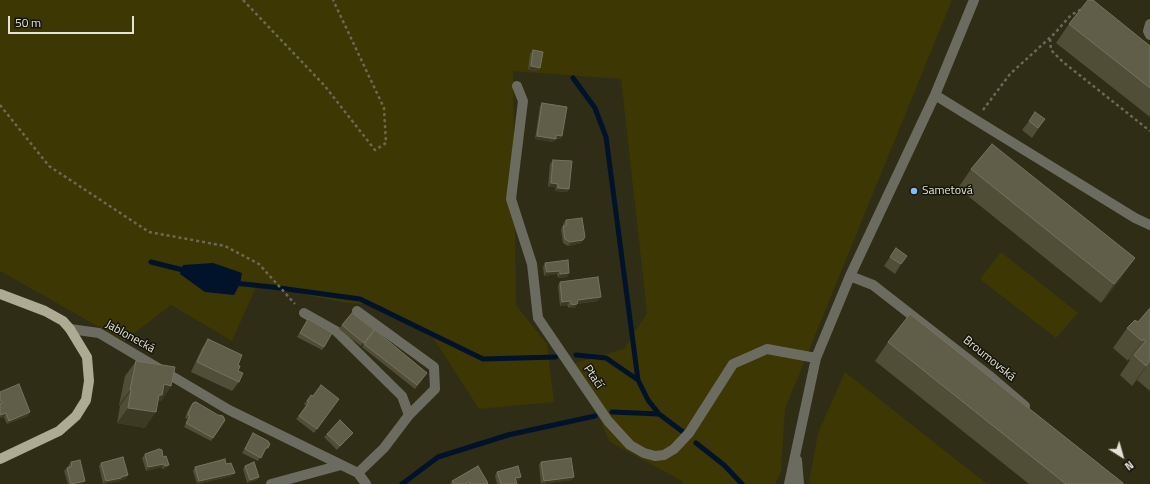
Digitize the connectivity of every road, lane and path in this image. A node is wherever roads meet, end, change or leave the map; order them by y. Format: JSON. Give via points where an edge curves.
{"nodes":[{"id":1,"x":243,"y":0,"type":"edge"},
{"id":2,"x":333,"y":0,"type":"edge"},
{"id":3,"x":974,"y":0,"type":"edge"},
{"id":4,"x":1086,"y":7,"type":"edge"},
{"id":5,"x":1150,"y":24,"type":"edge"},
{"id":6,"x":1150,"y":35,"type":"edge"},
{"id":7,"x":1050,"y":38,"type":"junction"},
{"id":8,"x":517,"y":86,"type":"dead end"},
{"id":9,"x":935,"y":95,"type":"junction"},
{"id":10,"x":0,"y":105,"type":"edge"},
{"id":11,"x":983,"y":110,"type":"dead end"},
{"id":12,"x":1150,"y":131,"type":"edge"},
{"id":13,"x":1150,"y":225,"type":"edge"},
{"id":14,"x":850,"y":276,"type":"junction"},
{"id":15,"x":0,"y":294,"type":"edge"},
{"id":16,"x":357,"y":311,"type":"dead end"},
{"id":17,"x":304,"y":313,"type":"joint"},
{"id":18,"x":70,"y":329,"type":"junction"},
{"id":19,"x":816,"y":358,"type":"junction"},
{"id":20,"x":1033,"y":412,"type":"edge"},
{"id":21,"x":409,"y":415,"type":"junction"},
{"id":22,"x":796,"y":449,"type":"junction"},
{"id":23,"x":0,"y":459,"type":"edge"},
{"id":24,"x":341,"y":465,"type":"junction"},
{"id":25,"x":358,"y":473,"type":"junction"},
{"id":26,"x":272,"y":484,"type":"edge"},
{"id":27,"x":366,"y":484,"type":"edge"},
{"id":28,"x":788,"y":484,"type":"edge"},
{"id":29,"x":799,"y":484,"type":"edge"}],
"edges":[{"from":1,"to":2,"type":"path","via":[[324,85],[375,150],[386,143],[384,108]]},
{"from":3,"to":9,"type":"street"},
{"from":4,"to":7,"type":"path","via":[[1071,15]]},
{"from":5,"to":6,"type":"street"},
{"from":7,"to":11,"type":"path","via":[[1010,74]]},
{"from":7,"to":12,"type":"path","via":[[1051,50],[1063,62]]},
{"from":8,"to":19,"type":"street","name":"Ptačí","via":[[523,101],[511,199],[532,264],[538,318],[608,421],[630,445],[655,456],[674,450],[689,432],[733,364],[767,349]]},
{"from":9,"to":13,"type":"street"},
{"from":9,"to":14,"type":"street"},
{"from":10,"to":17,"type":"path","via":[[49,166],[149,232],[225,246],[259,264]]},
{"from":14,"to":19,"type":"street"},
{"from":14,"to":20,"type":"street","name":"Broumovská","via":[[873,285]]},
{"from":15,"to":18,"type":"main road","via":[[54,316]]},
{"from":16,"to":21,"type":"street","via":[[434,367],[435,389]]},
{"from":17,"to":21,"type":"street","via":[[336,331],[402,396]]},
{"from":18,"to":23,"type":"main road","via":[[87,357],[89,381],[86,400],[76,416],[59,431]]},
{"from":18,"to":24,"type":"street","name":"Jablonecká","via":[[99,333],[229,410]]},
{"from":19,"to":22,"type":"street"},
{"from":21,"to":25,"type":"street","via":[[384,448]]},
{"from":22,"to":28,"type":"street"},
{"from":22,"to":29,"type":"street"},
{"from":24,"to":25,"type":"street","name":"Jablonecká"},
{"from":24,"to":26,"type":"street"},
{"from":25,"to":27,"type":"street","name":"Jablonecká"}]}
